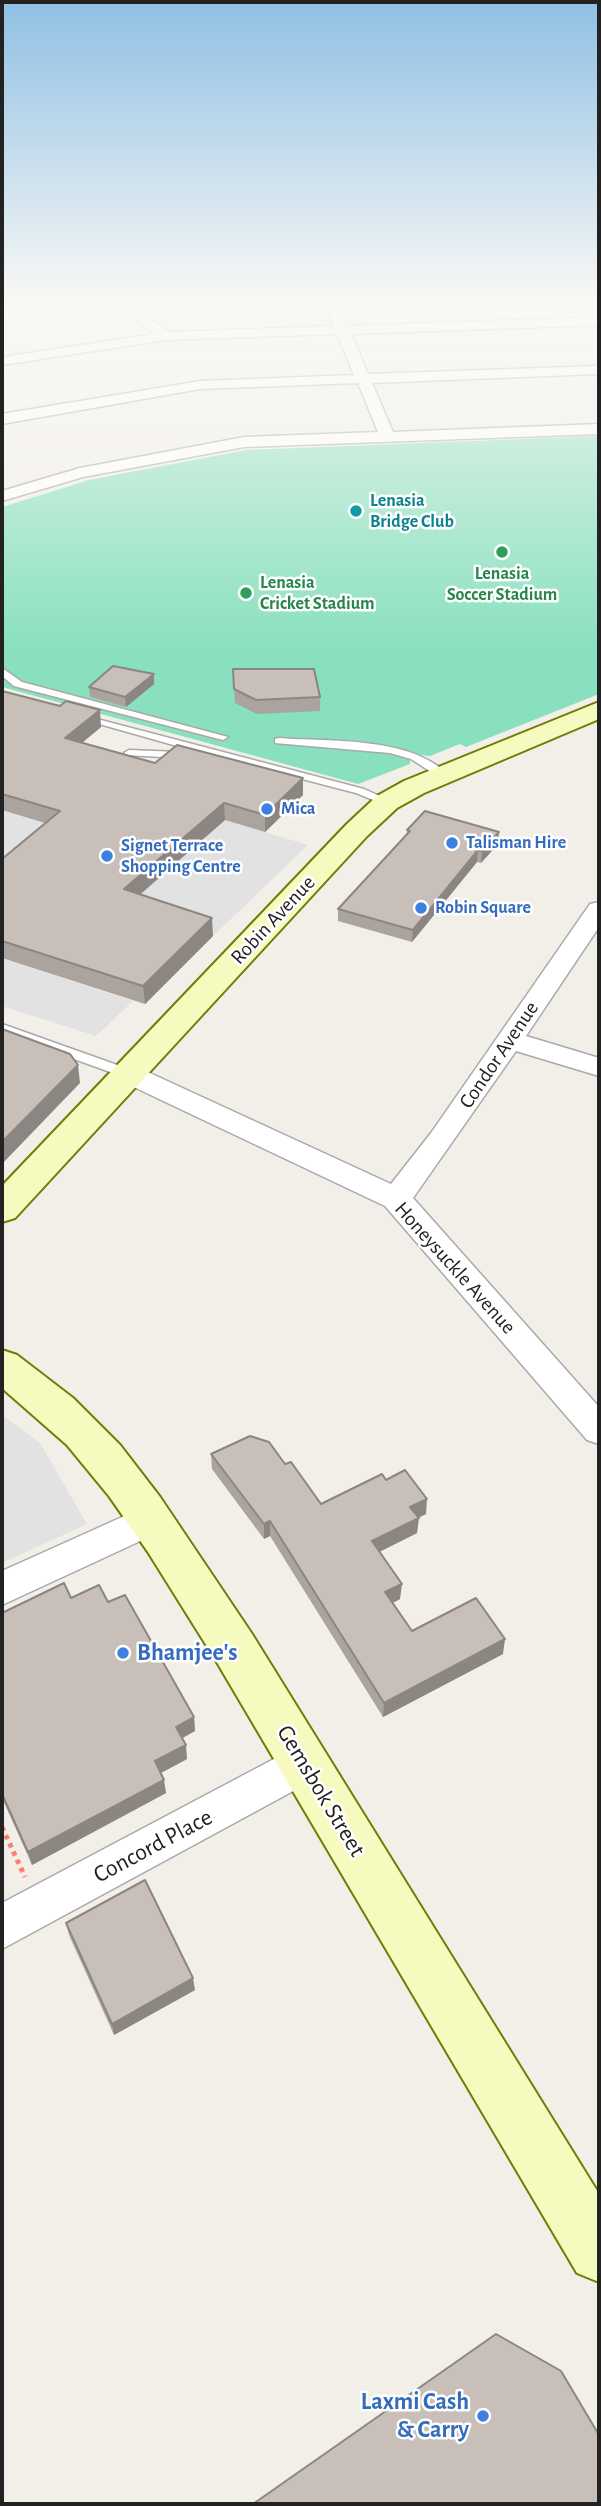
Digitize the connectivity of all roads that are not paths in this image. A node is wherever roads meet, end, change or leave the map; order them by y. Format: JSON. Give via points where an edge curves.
{"nodes":[{"id":1,"x":379,"y":418,"type":"edge"},
{"id":2,"x":599,"y":429,"type":"edge"},
{"id":3,"x":387,"y":436,"type":"junction"},
{"id":4,"x":3,"y":495,"type":"edge"},
{"id":5,"x":2,"y":671,"type":"edge"},
{"id":6,"x":599,"y":710,"type":"edge"},
{"id":7,"x":65,"y":711,"type":"edge"},
{"id":8,"x":223,"y":737,"type":"dead end"},
{"id":9,"x":279,"y":741,"type":"dead end"},
{"id":10,"x":192,"y":747,"type":"junction"},
{"id":11,"x":129,"y":753,"type":"edge"},
{"id":12,"x":443,"y":775,"type":"junction"},
{"id":13,"x":387,"y":802,"type":"junction"},
{"id":14,"x":599,"y":909,"type":"edge"},
{"id":15,"x":2,"y":1028,"type":"edge"},
{"id":16,"x":509,"y":1040,"type":"junction"},
{"id":17,"x":599,"y":1067,"type":"edge"},
{"id":18,"x":129,"y":1074,"type":"junction"},
{"id":19,"x":396,"y":1199,"type":"junction"},
{"id":20,"x":2,"y":1209,"type":"edge"},
{"id":21,"x":2,"y":1366,"type":"edge"},
{"id":22,"x":599,"y":1430,"type":"edge"},
{"id":23,"x":151,"y":1519,"type":"junction"},
{"id":24,"x":2,"y":1589,"type":"edge"},
{"id":25,"x":304,"y":1763,"type":"junction"},
{"id":26,"x":2,"y":1927,"type":"edge"},
{"id":27,"x":599,"y":2251,"type":"edge"}],
"edges":[{"from":1,"to":3,"type":"street"},
{"from":2,"to":3,"type":"street"},
{"from":3,"to":4,"type":"street","via":[[234,443],[80,473]]},
{"from":5,"to":8,"type":"lane","via":[[18,684]]},
{"from":6,"to":12,"type":"street","name":"Robin Avenue"},
{"from":7,"to":10,"type":"lane"},
{"from":9,"to":12,"type":"lane","via":[[391,750],[415,757]]},
{"from":10,"to":11,"type":"lane","via":[[181,755]]},
{"from":10,"to":13,"type":"lane"},
{"from":12,"to":13,"type":"street","name":"Robin Avenue"},
{"from":13,"to":18,"type":"street","name":"Robin Avenue"},
{"from":14,"to":16,"type":"street","name":"Condor Avenue"},
{"from":15,"to":18,"type":"lane"},
{"from":16,"to":17,"type":"street"},
{"from":16,"to":19,"type":"street","name":"Condor Avenue"},
{"from":18,"to":19,"type":"street","name":"Honeysuckle Avenue"},
{"from":18,"to":20,"type":"street","name":"Robin Avenue"},
{"from":19,"to":22,"type":"street","name":"Honeysuckle Avenue"},
{"from":21,"to":23,"type":"street","name":"Gemsbok Street","via":[[83,1432],[112,1463]]},
{"from":23,"to":24,"type":"street"},
{"from":23,"to":25,"type":"street","name":"Gemsbok Street","via":[[240,1653]]},
{"from":25,"to":26,"type":"street","name":"Concord Place"},
{"from":25,"to":27,"type":"street","name":"Gemsbok Street"}]}
